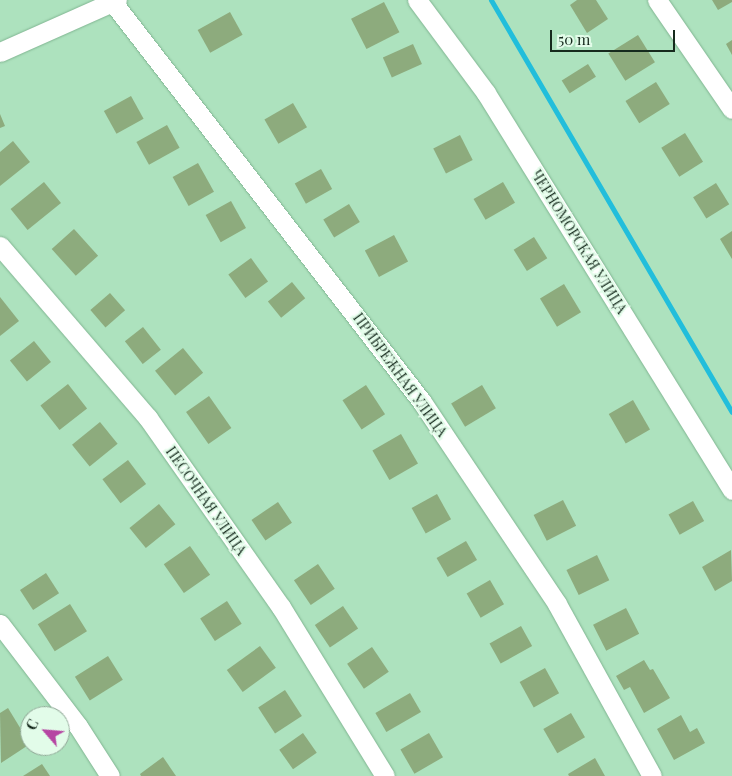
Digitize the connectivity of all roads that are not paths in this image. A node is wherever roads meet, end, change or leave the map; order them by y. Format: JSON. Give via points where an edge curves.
{"nodes":[{"id":1,"x":417,"y":0,"type":"edge"},
{"id":2,"x":657,"y":0,"type":"edge"},
{"id":3,"x":114,"y":1,"type":"edge"},
{"id":4,"x":0,"y":52,"type":"edge"},
{"id":5,"x":732,"y":109,"type":"edge"},
{"id":6,"x":0,"y":246,"type":"edge"},
{"id":7,"x":732,"y":490,"type":"edge"},
{"id":8,"x":0,"y":624,"type":"edge"},
{"id":9,"x":110,"y":776,"type":"edge"},
{"id":10,"x":385,"y":776,"type":"edge"},
{"id":11,"x":652,"y":776,"type":"edge"}],
"edges":[{"from":1,"to":7,"type":"street","name":"ЧЕРНОМОРСКАЯ УЛИЦА","via":[[486,93]]},
{"from":2,"to":5,"type":"street"},
{"from":3,"to":4,"type":"street"},
{"from":3,"to":11,"type":"street","name":"ПРИБРЕЖНАЯ УЛИЦА","via":[[422,402],[557,604]]},
{"from":6,"to":10,"type":"street","name":"ПЕСОЧНАЯ УЛИЦА","via":[[148,418],[281,607]]},
{"from":8,"to":9,"type":"street","via":[[78,726]]}]}
